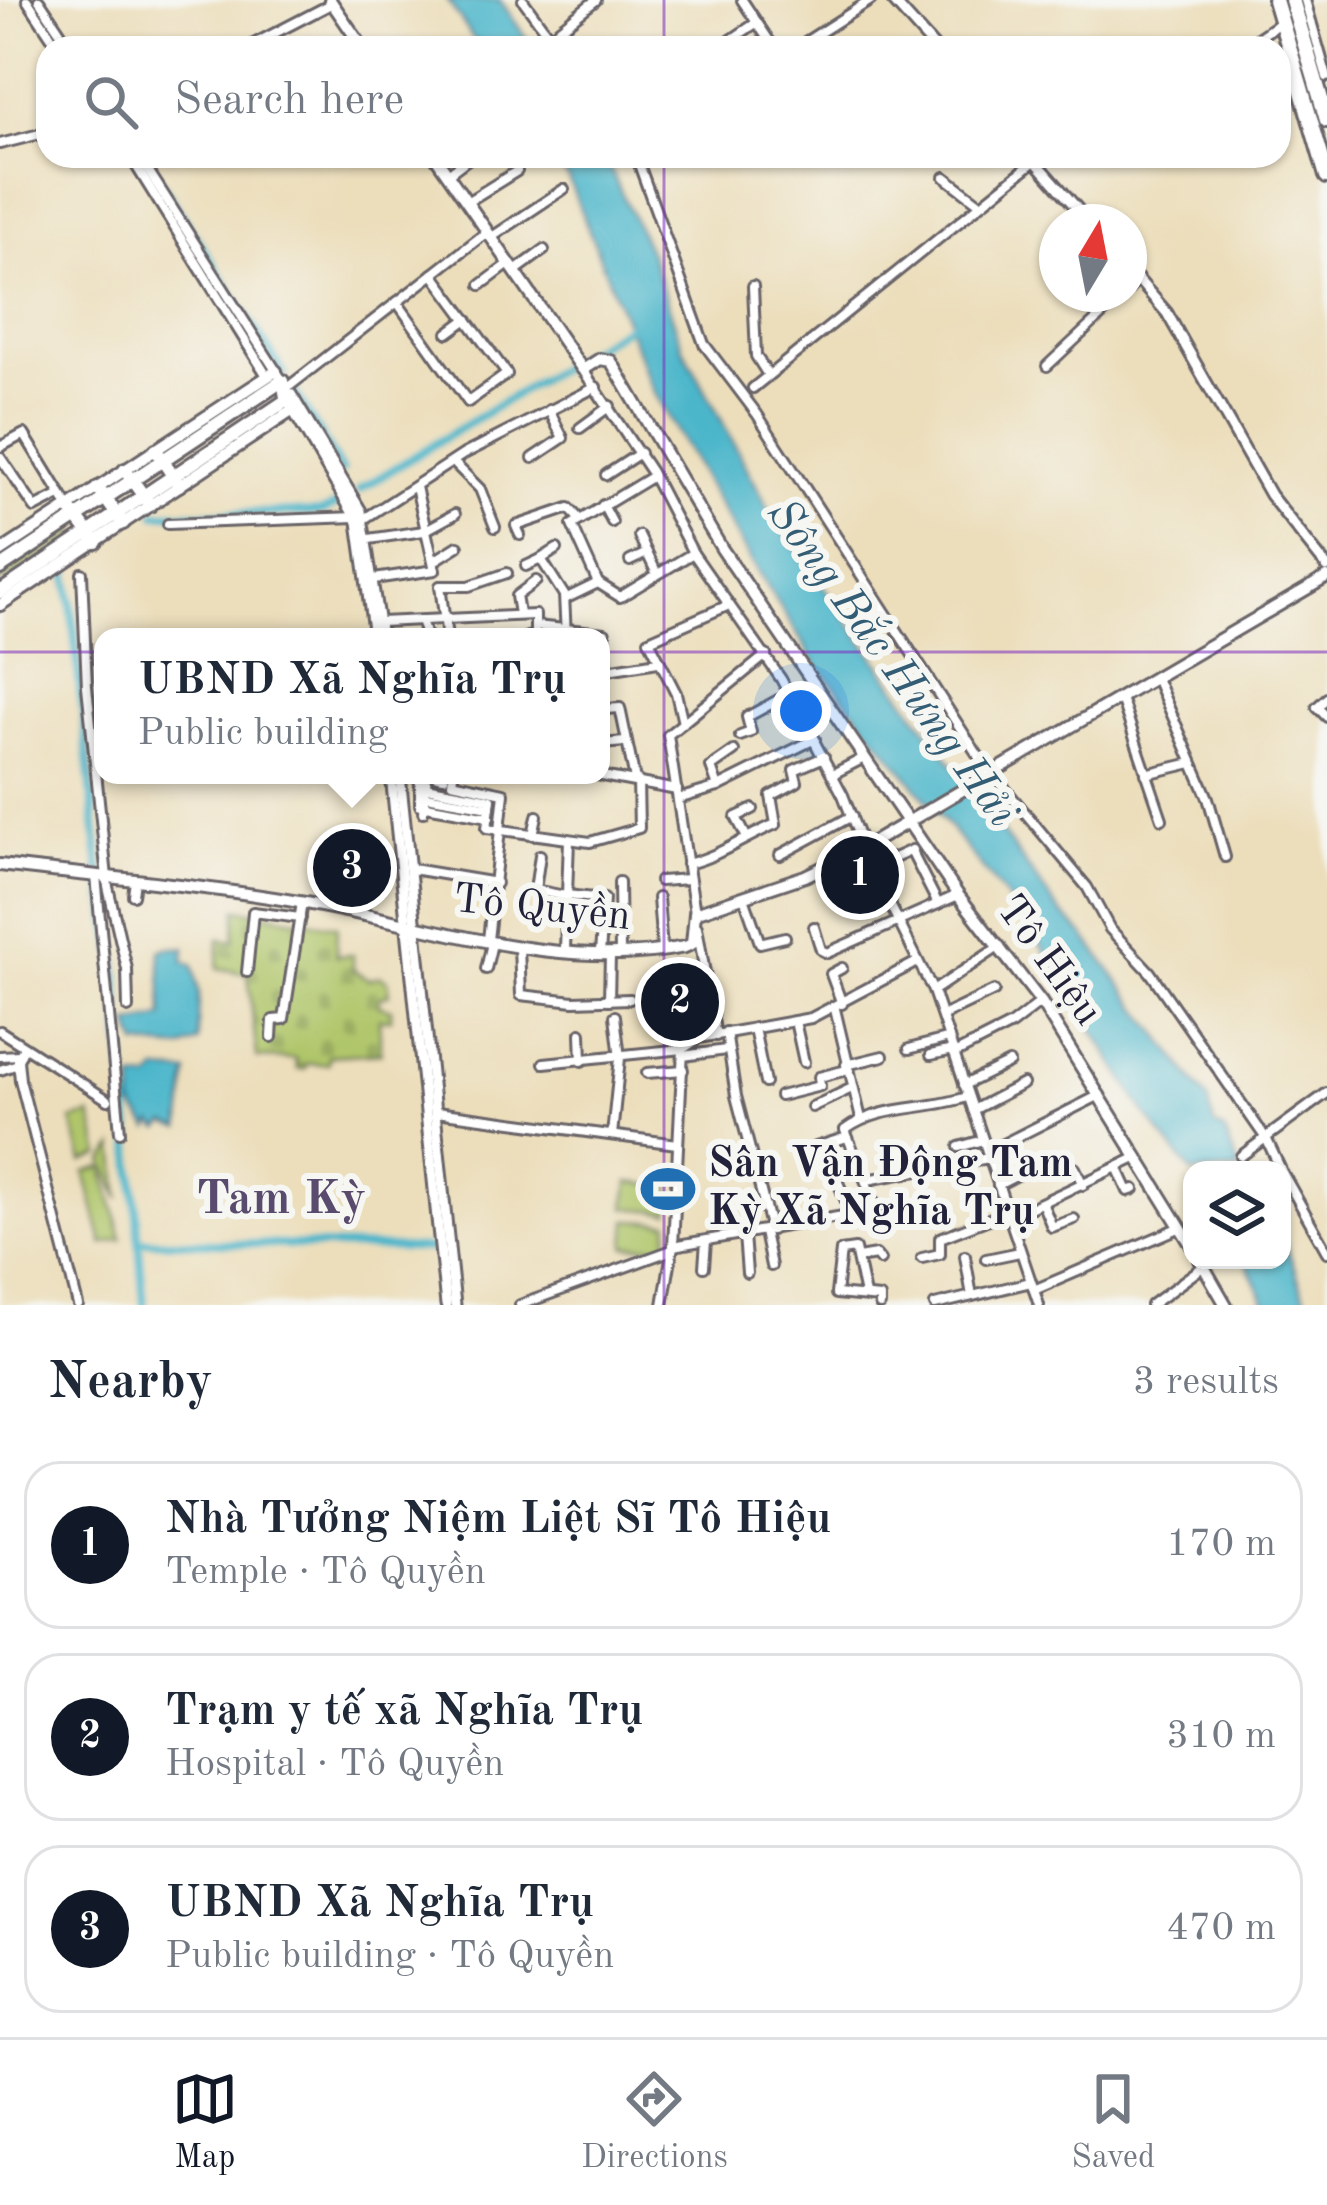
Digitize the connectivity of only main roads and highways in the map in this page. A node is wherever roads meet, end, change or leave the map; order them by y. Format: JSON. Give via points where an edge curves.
{"nodes":[{"id":1,"x":1275,"y":0,"type":"edge"},
{"id":2,"x":1292,"y":0,"type":"edge"},
{"id":3,"x":331,"y":2,"type":"edge"},
{"id":4,"x":355,"y":36,"type":"edge"},
{"id":5,"x":1285,"y":36,"type":"edge"},
{"id":6,"x":1291,"y":55,"type":"edge"},
{"id":7,"x":1327,"y":120,"type":"edge"},
{"id":8,"x":444,"y":168,"type":"edge"},
{"id":9,"x":1327,"y":176,"type":"edge"},
{"id":10,"x":159,"y":455,"type":"junction"},
{"id":11,"x":129,"y":475,"type":"junction"},
{"id":12,"x":176,"y":480,"type":"junction"},
{"id":13,"x":101,"y":493,"type":"junction"},
{"id":14,"x":147,"y":500,"type":"junction"},
{"id":15,"x":68,"y":507,"type":"junction"},
{"id":16,"x":120,"y":519,"type":"junction"},
{"id":17,"x":92,"y":537,"type":"junction"},
{"id":18,"x":0,"y":552,"type":"edge"},
{"id":19,"x":0,"y":568,"type":"edge"},
{"id":20,"x":1327,"y":577,"type":"edge"},
{"id":21,"x":0,"y":592,"type":"edge"},
{"id":22,"x":0,"y":605,"type":"edge"},
{"id":23,"x":912,"y":818,"type":"junction"},
{"id":24,"x":0,"y":866,"type":"edge"},
{"id":25,"x":1183,"y":1231,"type":"edge"},
{"id":26,"x":1205,"y":1269,"type":"edge"},
{"id":27,"x":1226,"y":1305,"type":"edge"}],
"edges":[{"from":1,"to":5,"type":"highway"},
{"from":2,"to":7,"type":"highway"},
{"from":3,"to":4,"type":"main road"},
{"from":6,"to":9,"type":"highway"},
{"from":8,"to":23,"type":"main road","name":"Tô Hiệu","via":[[582,368],[611,361],[722,549],[862,759]]},
{"from":10,"to":11,"type":"main road"},
{"from":10,"to":12,"type":"main road"},
{"from":10,"to":12,"type":"main road","via":[[282,388]]},
{"from":11,"to":13,"type":"main road"},
{"from":11,"to":14,"type":"main road"},
{"from":12,"to":14,"type":"main road"},
{"from":13,"to":15,"type":"main road"},
{"from":13,"to":16,"type":"main road"},
{"from":14,"to":16,"type":"main road"},
{"from":15,"to":17,"type":"main road"},
{"from":15,"to":18,"type":"main road"},
{"from":15,"to":19,"type":"main road"},
{"from":16,"to":17,"type":"main road"},
{"from":17,"to":21,"type":"main road"},
{"from":17,"to":22,"type":"main road"},
{"from":20,"to":23,"type":"main road"},
{"from":23,"to":24,"type":"main road","name":"Tô Quyền","via":[[865,847],[696,920],[696,944],[610,955],[519,947],[302,902]]},
{"from":23,"to":25,"type":"main road","name":"Tô Hiệu","via":[[1102,1094]]},
{"from":26,"to":27,"type":"main road"}]}
